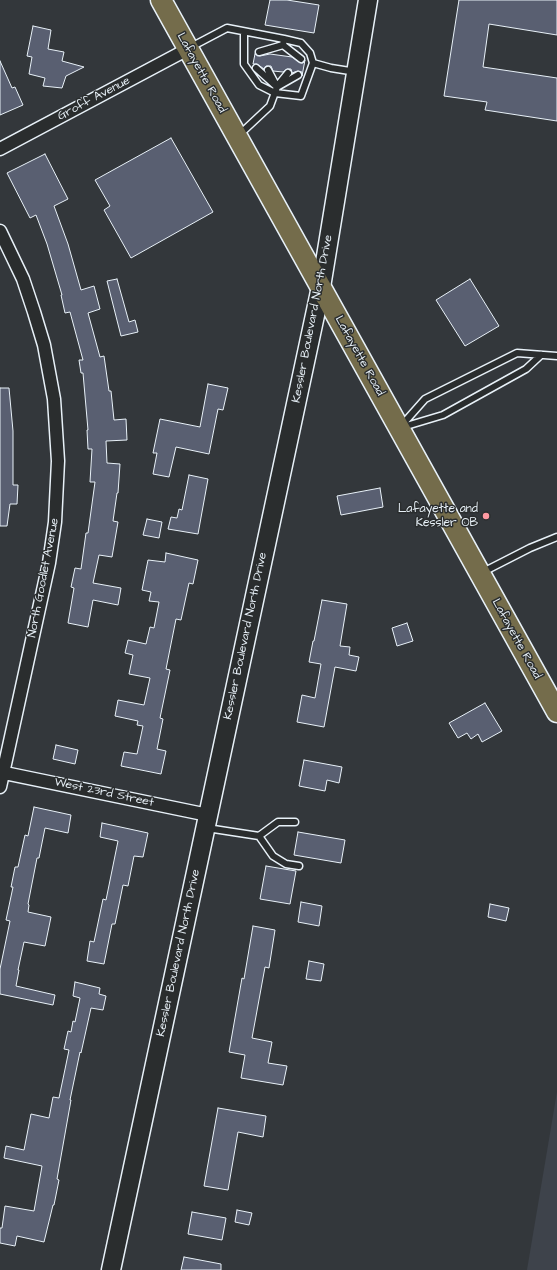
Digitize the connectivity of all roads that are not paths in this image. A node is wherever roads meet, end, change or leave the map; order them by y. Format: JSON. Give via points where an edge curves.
{"nodes":[{"id":1,"x":160,"y":0,"type":"edge"},
{"id":2,"x":368,"y":0,"type":"edge"},
{"id":3,"x":244,"y":32,"type":"junction"},
{"id":4,"x":284,"y":42,"type":"junction"},
{"id":5,"x":188,"y":48,"type":"junction"},
{"id":6,"x":259,"y":52,"type":"dead end"},
{"id":7,"x":271,"y":54,"type":"dead end"},
{"id":8,"x":290,"y":57,"type":"dead end"},
{"id":9,"x":301,"y":59,"type":"dead end"},
{"id":10,"x":313,"y":63,"type":"junction"},
{"id":11,"x":256,"y":68,"type":"dead end"},
{"id":12,"x":268,"y":70,"type":"dead end"},
{"id":13,"x":356,"y":72,"type":"junction"},
{"id":14,"x":288,"y":73,"type":"dead end"},
{"id":15,"x":298,"y":75,"type":"dead end"},
{"id":16,"x":276,"y":90,"type":"junction"},
{"id":17,"x":237,"y":138,"type":"junction"},
{"id":18,"x":0,"y":149,"type":"edge"},
{"id":19,"x":0,"y":231,"type":"edge"},
{"id":20,"x":321,"y":288,"type":"junction"},
{"id":21,"x":541,"y":355,"type":"junction"},
{"id":22,"x":557,"y":356,"type":"edge"},
{"id":23,"x":399,"y":428,"type":"junction"},
{"id":24,"x":557,"y":537,"type":"edge"},
{"id":25,"x":480,"y":573,"type":"junction"},
{"id":26,"x":557,"y":712,"type":"edge"},
{"id":27,"x":2,"y":772,"type":"edge"},
{"id":28,"x":0,"y":787,"type":"edge"},
{"id":29,"x":207,"y":821,"type":"junction"},
{"id":30,"x":295,"y":822,"type":"dead end"},
{"id":31,"x":259,"y":836,"type":"junction"},
{"id":32,"x":299,"y":866,"type":"dead end"},
{"id":33,"x":111,"y":1270,"type":"edge"}],
"edges":[{"from":1,"to":5,"type":"main road","name":"Lafayette Road"},
{"from":2,"to":13,"type":"main road","name":"Kessler Boulevard North Drive"},
{"from":3,"to":4,"type":"lane"},
{"from":3,"to":5,"type":"lane","via":[[227,28]]},
{"from":3,"to":16,"type":"lane","via":[[244,64],[259,85]]},
{"from":4,"to":6,"type":"lane"},
{"from":4,"to":7,"type":"lane"},
{"from":4,"to":8,"type":"lane"},
{"from":4,"to":9,"type":"lane"},
{"from":4,"to":10,"type":"lane","via":[[301,43],[310,53]]},
{"from":5,"to":17,"type":"main road","name":"Lafayette Road"},
{"from":5,"to":18,"type":"street","name":"Groff Avenue"},
{"from":10,"to":13,"type":"lane"},
{"from":10,"to":16,"type":"lane","via":[[301,96]]},
{"from":11,"to":16,"type":"lane"},
{"from":12,"to":16,"type":"lane"},
{"from":13,"to":20,"type":"main road","name":"Kessler Boulevard North Drive"},
{"from":14,"to":16,"type":"lane"},
{"from":15,"to":16,"type":"lane"},
{"from":16,"to":17,"type":"lane","via":[[270,106]]},
{"from":17,"to":20,"type":"main road","name":"Lafayette Road"},
{"from":19,"to":27,"type":"street","name":"North Goodlet Avenue","via":[[23,279],[44,345],[54,399],[58,461],[57,509],[50,556]]},
{"from":20,"to":23,"type":"main road","name":"Lafayette Road"},
{"from":20,"to":29,"type":"main road","name":"Kessler Boulevard North Drive"},
{"from":21,"to":22,"type":"lane"},
{"from":21,"to":23,"type":"lane","via":[[526,369],[442,415]]},
{"from":21,"to":23,"type":"lane","via":[[517,353],[425,400]]},
{"from":23,"to":25,"type":"main road","name":"Lafayette Road"},
{"from":24,"to":25,"type":"lane"},
{"from":25,"to":26,"type":"main road","name":"Lafayette Road"},
{"from":27,"to":28,"type":"street","name":"North Goodlet Avenue"},
{"from":27,"to":29,"type":"street","name":"West 23rd Street"},
{"from":29,"to":31,"type":"lane"},
{"from":29,"to":33,"type":"main road","name":"Kessler Boulevard North Drive"},
{"from":30,"to":31,"type":"lane","via":[[278,822]]},
{"from":31,"to":32,"type":"lane","via":[[273,856],[286,864]]}]}
